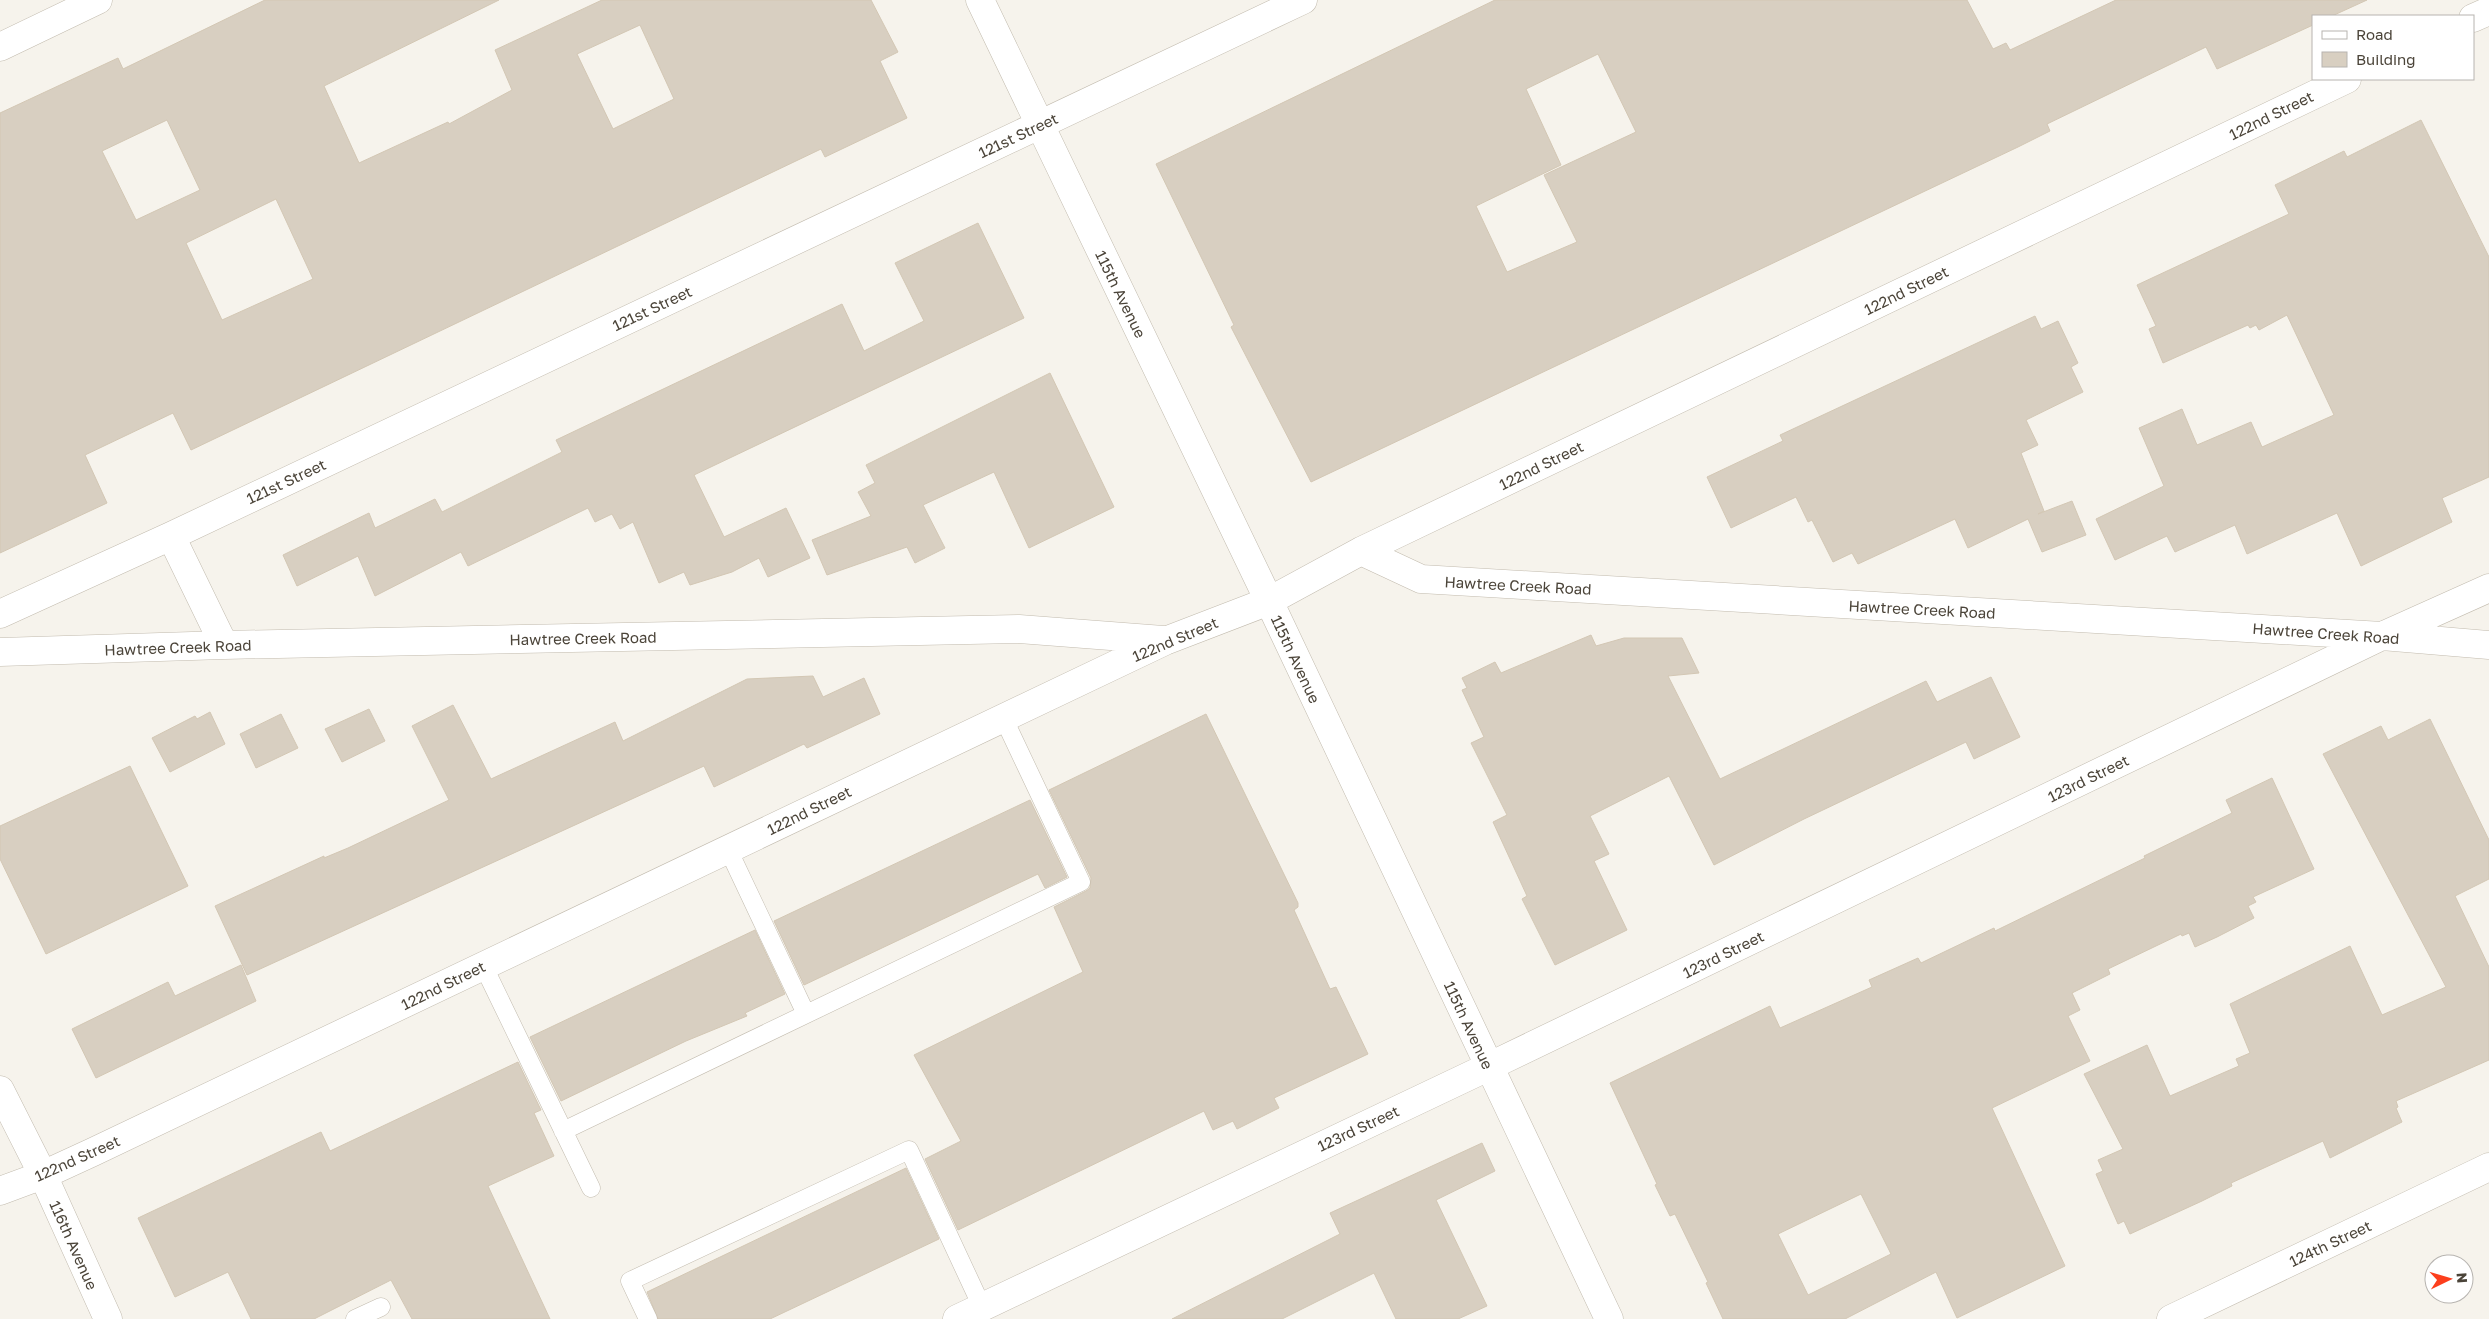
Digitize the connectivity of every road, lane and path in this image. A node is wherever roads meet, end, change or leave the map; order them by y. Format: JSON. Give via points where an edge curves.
{"nodes":[{"id":1,"x":98,"y":0,"type":"edge"},
{"id":2,"x":980,"y":0,"type":"edge"},
{"id":3,"x":1304,"y":0,"type":"edge"},
{"id":4,"x":2489,"y":11,"type":"edge"},
{"id":5,"x":2474,"y":18,"type":"edge"},
{"id":6,"x":0,"y":47,"type":"edge"},
{"id":7,"x":2345,"y":80,"type":"edge"},
{"id":8,"x":1040,"y":126,"type":"junction"},
{"id":9,"x":171,"y":536,"type":"junction"},
{"id":10,"x":1361,"y":551,"type":"junction"},
{"id":11,"x":2489,"y":588,"type":"edge"},
{"id":12,"x":1270,"y":601,"type":"junction"},
{"id":13,"x":0,"y":614,"type":"edge"},
{"id":14,"x":2382,"y":636,"type":"junction"},
{"id":15,"x":1165,"y":641,"type":"junction"},
{"id":16,"x":224,"y":645,"type":"junction"},
{"id":17,"x":2489,"y":645,"type":"edge"},
{"id":18,"x":0,"y":652,"type":"edge"},
{"id":19,"x":1003,"y":717,"type":"junction"},
{"id":20,"x":728,"y":849,"type":"junction"},
{"id":21,"x":483,"y":965,"type":"junction"},
{"id":22,"x":806,"y":1014,"type":"junction"},
{"id":23,"x":1488,"y":1067,"type":"junction"},
{"id":24,"x":0,"y":1090,"type":"edge"},
{"id":25,"x":563,"y":1131,"type":"junction"},
{"id":26,"x":2489,"y":1168,"type":"edge"},
{"id":27,"x":43,"y":1175,"type":"junction"},
{"id":28,"x":591,"y":1188,"type":"dead end"},
{"id":29,"x":0,"y":1191,"type":"edge"},
{"id":30,"x":381,"y":1307,"type":"dead end"},
{"id":31,"x":982,"y":1307,"type":"junction"},
{"id":32,"x":108,"y":1319,"type":"edge"},
{"id":33,"x":355,"y":1319,"type":"edge"},
{"id":34,"x":648,"y":1319,"type":"edge"},
{"id":35,"x":957,"y":1319,"type":"edge"},
{"id":36,"x":1609,"y":1319,"type":"edge"},
{"id":37,"x":2171,"y":1319,"type":"edge"}],
"edges":[{"from":1,"to":6,"type":"street"},
{"from":2,"to":8,"type":"street","name":"115th Avenue"},
{"from":3,"to":8,"type":"street","name":"121st Street"},
{"from":4,"to":5,"type":"street"},
{"from":7,"to":10,"type":"street","name":"122nd Street"},
{"from":8,"to":9,"type":"street","name":"121st Street"},
{"from":8,"to":12,"type":"street","name":"115th Avenue"},
{"from":9,"to":13,"type":"street","name":"121st Street"},
{"from":9,"to":16,"type":"street"},
{"from":10,"to":12,"type":"street","name":"122nd Street"},
{"from":10,"to":14,"type":"street","name":"Hawtree Creek Road","via":[[1421,579]]},
{"from":11,"to":14,"type":"street","name":"123rd Street"},
{"from":12,"to":15,"type":"street","name":"122nd Street"},
{"from":12,"to":23,"type":"street","name":"115th Avenue"},
{"from":14,"to":17,"type":"street","name":"Hawtree Creek Road"},
{"from":14,"to":23,"type":"street","name":"123rd Street"},
{"from":15,"to":16,"type":"street","name":"Hawtree Creek Road","via":[[1019,629]]},
{"from":15,"to":19,"type":"street","name":"122nd Street"},
{"from":16,"to":18,"type":"street","name":"Hawtree Creek Road"},
{"from":19,"to":20,"type":"street","name":"122nd Street"},
{"from":19,"to":22,"type":"lane","via":[[1081,882]]},
{"from":20,"to":21,"type":"street","name":"122nd Street"},
{"from":20,"to":22,"type":"lane"},
{"from":21,"to":25,"type":"lane"},
{"from":21,"to":27,"type":"street","name":"122nd Street"},
{"from":22,"to":25,"type":"lane"},
{"from":23,"to":31,"type":"street","name":"123rd Street"},
{"from":23,"to":36,"type":"street","name":"115th Avenue"},
{"from":24,"to":27,"type":"street","name":"116th Avenue"},
{"from":25,"to":28,"type":"lane"},
{"from":26,"to":37,"type":"street","name":"124th Street"},
{"from":27,"to":29,"type":"street","name":"122nd Street"},
{"from":27,"to":32,"type":"street","name":"116th Avenue"},
{"from":30,"to":33,"type":"lane"},
{"from":31,"to":34,"type":"lane","via":[[909,1150],[630,1281]]},
{"from":31,"to":35,"type":"street","name":"123rd Street"}]}
